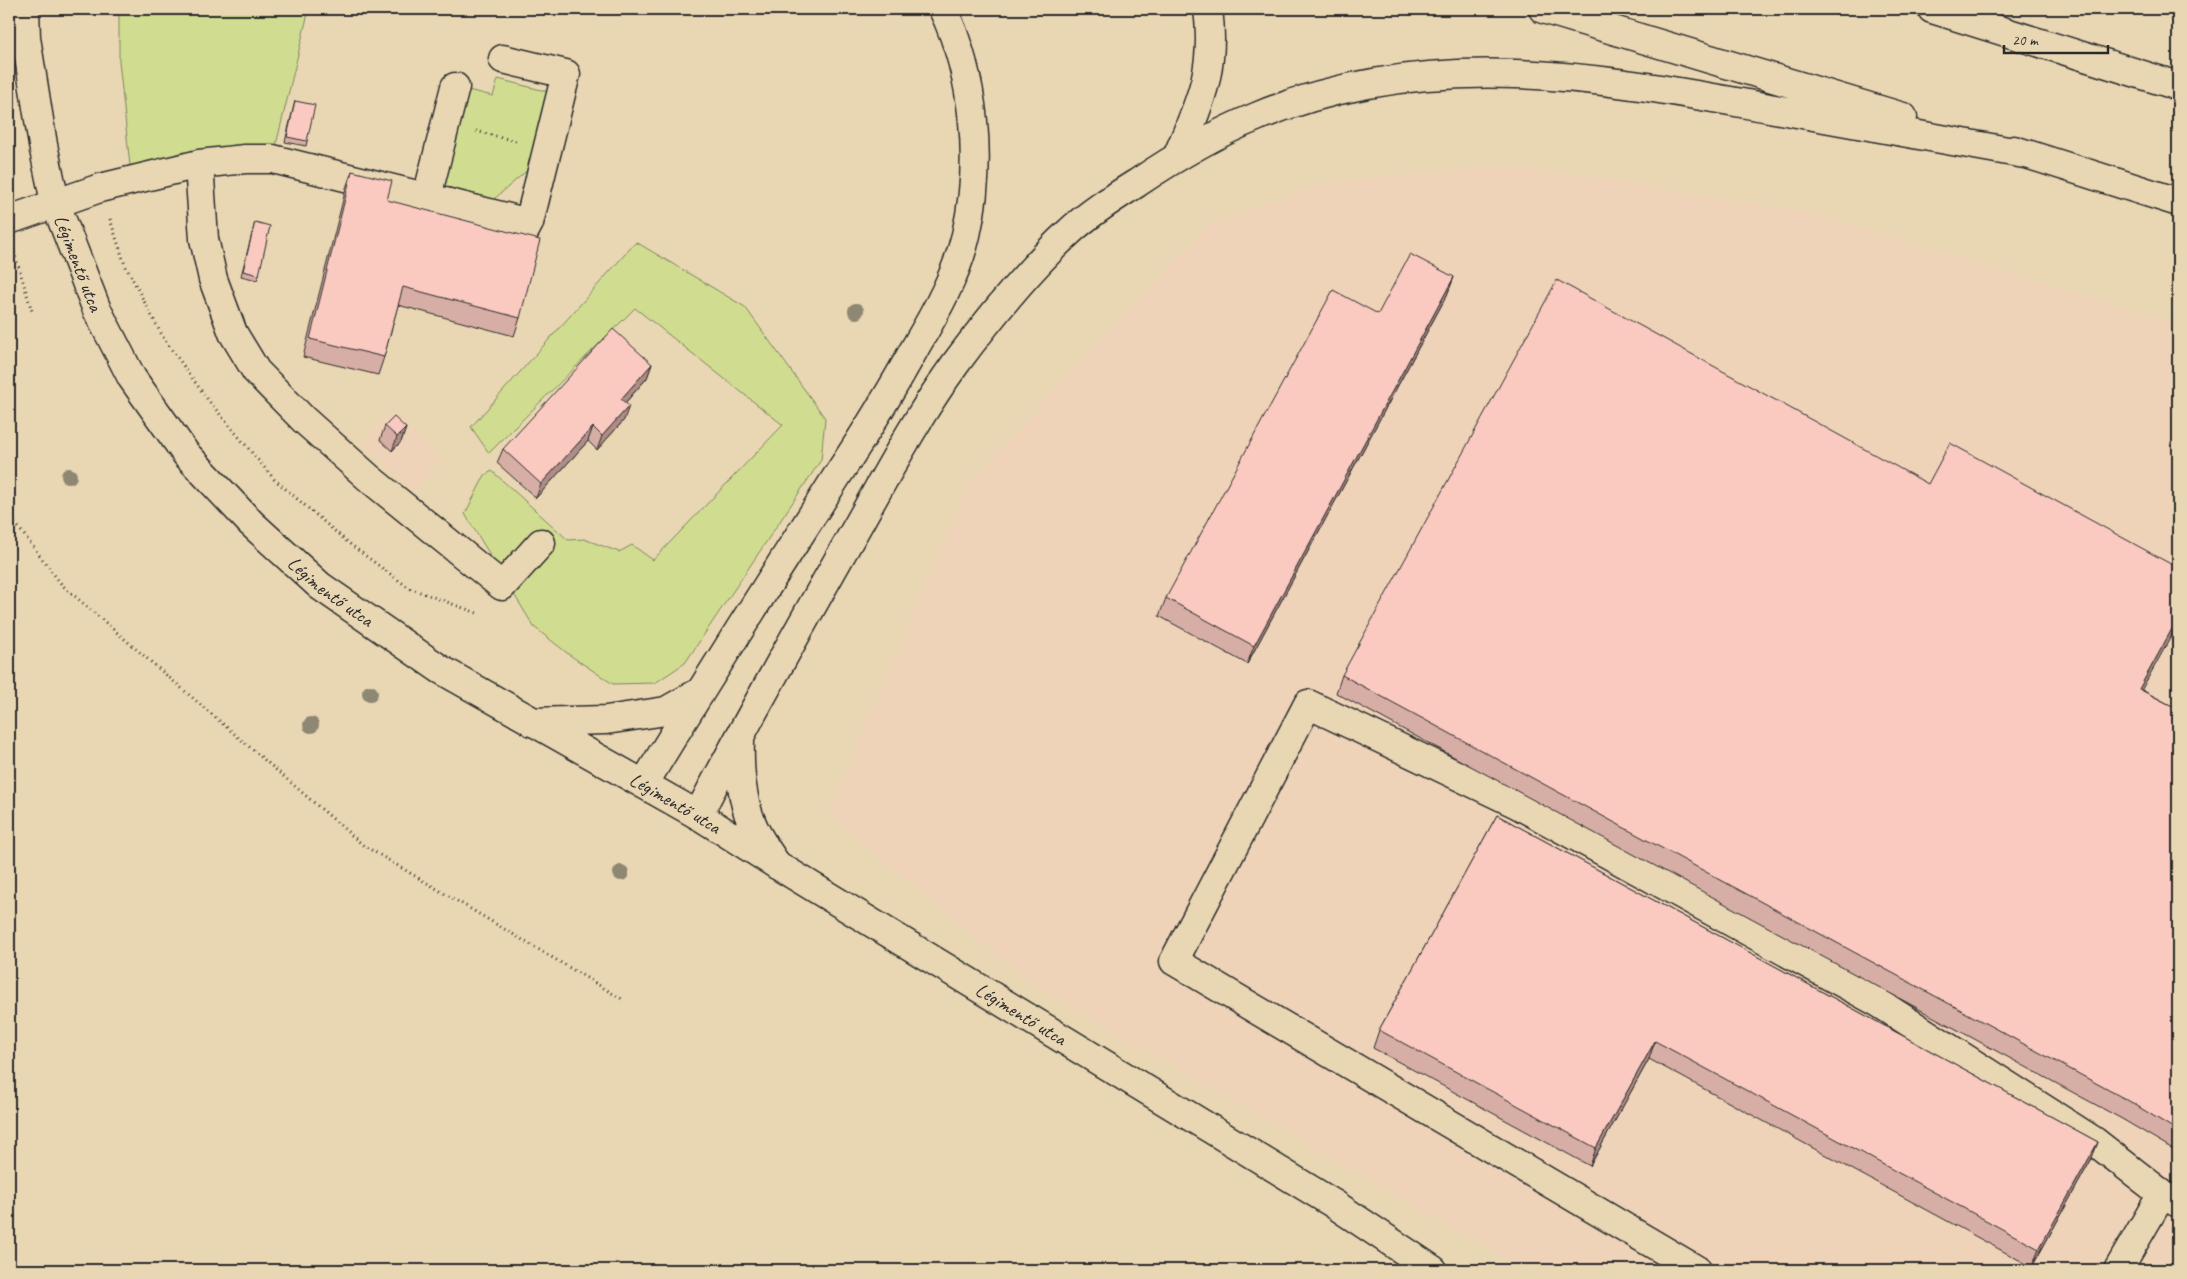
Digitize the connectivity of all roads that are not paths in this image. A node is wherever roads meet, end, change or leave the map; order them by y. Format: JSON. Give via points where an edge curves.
{"nodes":[{"id":1,"x":25,"y":9,"type":"edge"},
{"id":2,"x":943,"y":9,"type":"edge"},
{"id":3,"x":1208,"y":9,"type":"edge"},
{"id":4,"x":1543,"y":9,"type":"edge"},
{"id":5,"x":1932,"y":9,"type":"edge"},
{"id":6,"x":503,"y":59,"type":"dead end"},
{"id":7,"x":2178,"y":86,"type":"edge"},
{"id":8,"x":455,"y":87,"type":"dead end"},
{"id":9,"x":2030,"y":155,"type":"junction"},
{"id":10,"x":1177,"y":157,"type":"junction"},
{"id":11,"x":198,"y":164,"type":"junction"},
{"id":12,"x":426,"y":198,"type":"junction"},
{"id":13,"x":55,"y":202,"type":"junction"},
{"id":14,"x":2178,"y":202,"type":"edge"},
{"id":15,"x":529,"y":223,"type":"junction"},
{"id":16,"x":419,"y":228,"type":"edge"},
{"id":17,"x":10,"y":232,"type":"edge"},
{"id":18,"x":513,"y":252,"type":"edge"},
{"id":19,"x":541,"y":543,"type":"dead end"},
{"id":20,"x":699,"y":692,"type":"junction"},
{"id":21,"x":532,"y":722,"type":"junction"},
{"id":22,"x":740,"y":734,"type":"junction"},
{"id":23,"x":644,"y":784,"type":"junction"},
{"id":24,"x":698,"y":815,"type":"junction"},
{"id":25,"x":776,"y":865,"type":"junction"},
{"id":26,"x":2170,"y":1199,"type":"edge"},
{"id":27,"x":1433,"y":1270,"type":"edge"},
{"id":28,"x":1697,"y":1270,"type":"edge"},
{"id":29,"x":2118,"y":1270,"type":"edge"}],
"edges":[{"from":1,"to":13,"type":"main road","name":"Légimentő utca","via":[[29,58]]},
{"from":2,"to":20,"type":"main road","via":[[964,68],[975,150],[973,194],[966,236],[954,271],[935,313],[869,427]]},
{"from":3,"to":10,"type":"main road","via":[[1210,50],[1207,80]]},
{"from":4,"to":9,"type":"main road"},
{"from":5,"to":7,"type":"main road"},
{"from":6,"to":15,"type":"main road","via":[[566,74]]},
{"from":8,"to":12,"type":"main road"},
{"from":9,"to":10,"type":"main road","via":[[1667,90],[1514,74],[1394,80],[1342,90],[1256,116]]},
{"from":9,"to":14,"type":"main road"},
{"from":10,"to":22,"type":"main road","via":[[1068,232],[1011,294],[955,364],[912,431]]},
{"from":11,"to":12,"type":"main road","name":"Légimentő utca","via":[[273,159]]},
{"from":11,"to":13,"type":"main road","name":"Légimentő utca"},
{"from":11,"to":19,"type":"main road","via":[[204,239],[213,279],[233,333],[256,371],[304,420],[370,479],[502,586]]},
{"from":12,"to":15,"type":"main road","name":"Légimentő utca"},
{"from":12,"to":16,"type":"main road"},
{"from":13,"to":17,"type":"main road"},
{"from":13,"to":21,"type":"main road","name":"Légimentő utca","via":[[97,310],[123,361],[186,454],[251,523],[320,586],[440,670]]},
{"from":15,"to":18,"type":"main road"},
{"from":20,"to":21,"type":"main road","via":[[666,711],[606,720]]},
{"from":20,"to":23,"type":"main road"},
{"from":21,"to":23,"type":"main road","name":"Légimentő utca"},
{"from":22,"to":24,"type":"main road"},
{"from":22,"to":25,"type":"main road","via":[[739,773],[747,809],[754,828]]},
{"from":23,"to":24,"type":"main road","name":"Légimentő utca"},
{"from":24,"to":25,"type":"main road","name":"Légimentő utca"},
{"from":25,"to":27,"type":"main road","name":"Légimentő utca","via":[[1334,1204]]},
{"from":26,"to":28,"type":"main road","via":[[2094,1141],[1879,1003],[1515,803],[1308,704],[1174,961]]},
{"from":26,"to":29,"type":"main road"}]}
